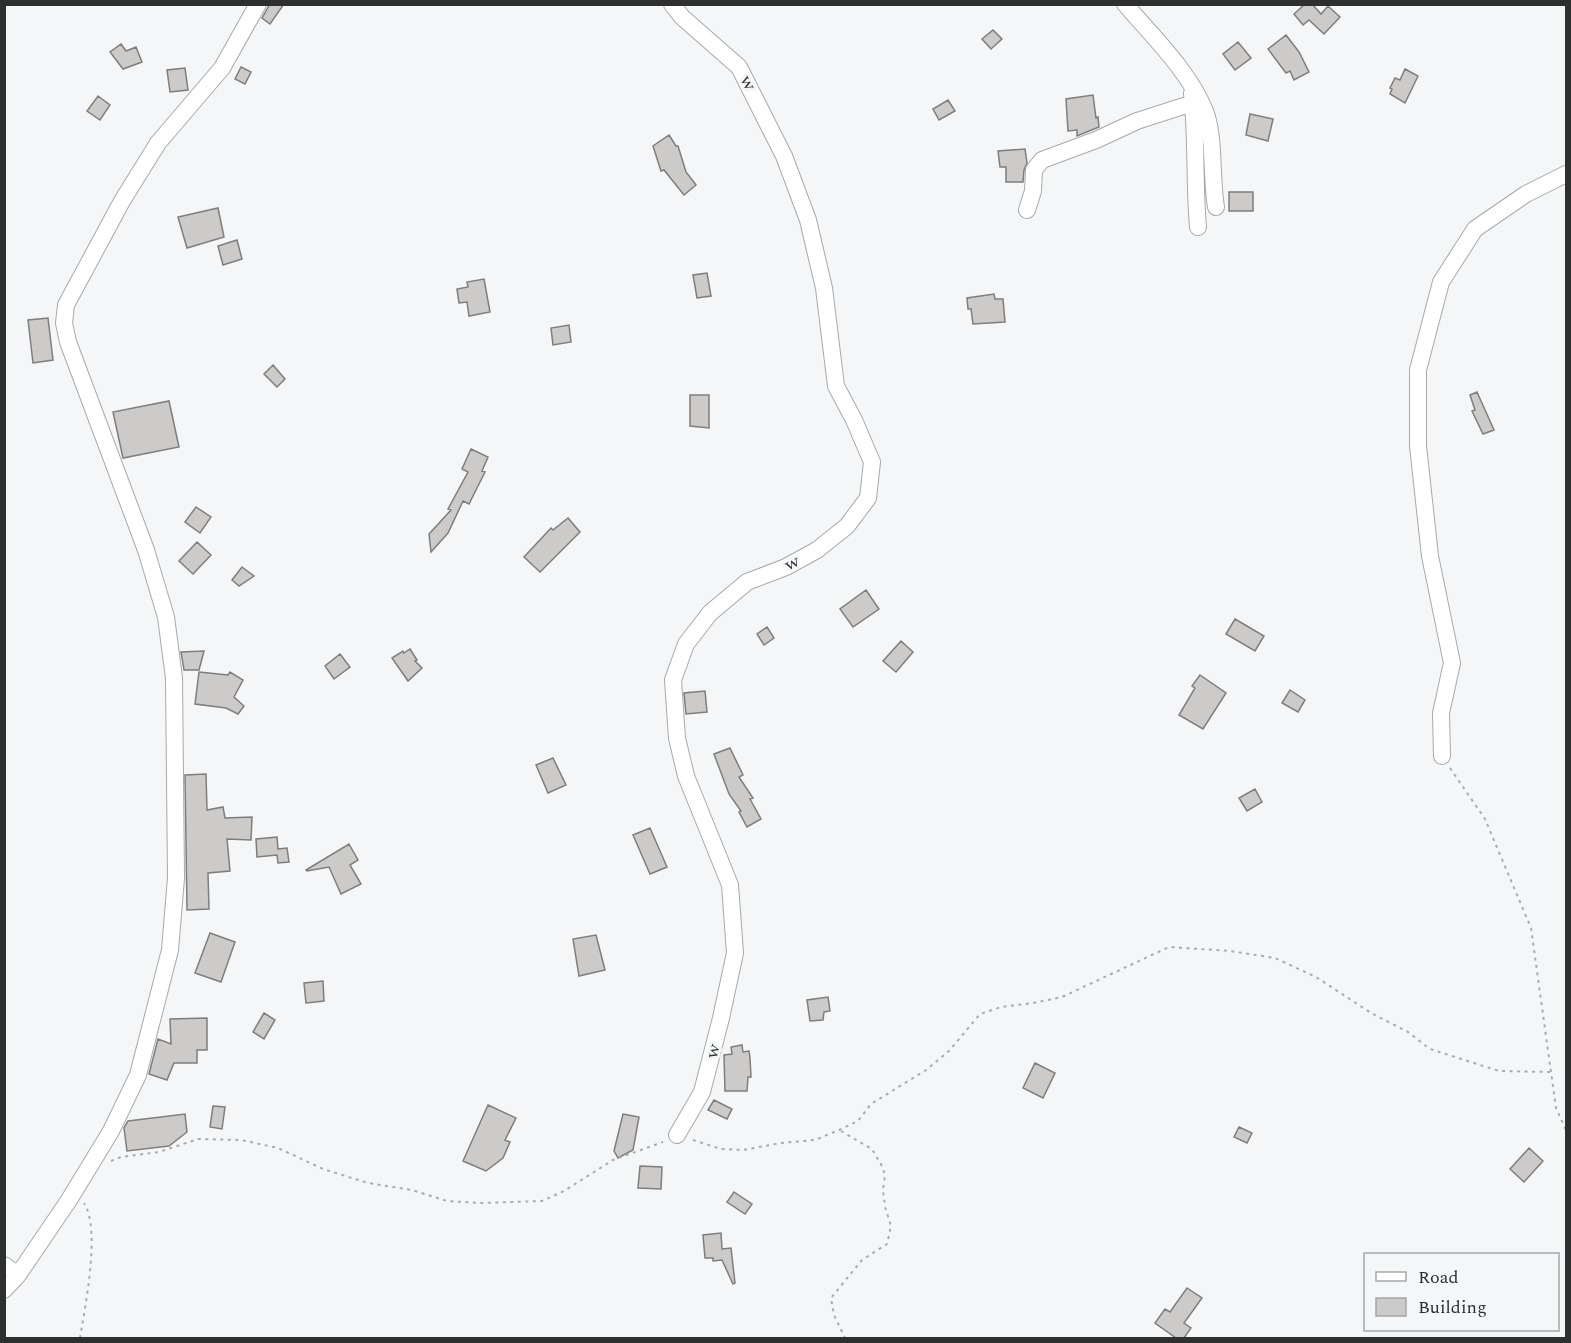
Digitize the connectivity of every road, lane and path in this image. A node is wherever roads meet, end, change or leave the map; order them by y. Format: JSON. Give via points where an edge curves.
{"nodes":[{"id":1,"x":258,"y":4,"type":"edge"},
{"id":2,"x":672,"y":4,"type":"edge"},
{"id":3,"x":1125,"y":4,"type":"edge"},
{"id":4,"x":1192,"y":94,"type":"junction"},
{"id":5,"x":1566,"y":174,"type":"edge"},
{"id":6,"x":1216,"y":207,"type":"dead end"},
{"id":7,"x":1027,"y":210,"type":"dead end"},
{"id":8,"x":1198,"y":227,"type":"dead end"},
{"id":9,"x":1442,"y":756,"type":"joint"},
{"id":10,"x":1550,"y":1072,"type":"junction"},
{"id":11,"x":839,"y":1130,"type":"junction"},
{"id":12,"x":1566,"y":1130,"type":"edge"},
{"id":13,"x":677,"y":1135,"type":"junction"},
{"id":14,"x":86,"y":1171,"type":"junction"},
{"id":15,"x":76,"y":1189,"type":"junction"},
{"id":16,"x":11,"y":1270,"type":"edge"},
{"id":17,"x":4,"y":1290,"type":"edge"},
{"id":18,"x":80,"y":1338,"type":"edge"},
{"id":19,"x":845,"y":1338,"type":"edge"}],
"edges":[{"from":1,"to":14,"type":"street","via":[[222,68],[152,153],[66,305],[68,342],[146,550],[166,617],[174,678],[176,878],[170,950],[138,1075]]},
{"from":2,"to":13,"type":"street","name":"w","via":[[739,68],[784,156],[808,220],[824,288],[836,386],[872,462],[868,498],[847,526],[817,550],[747,582],[710,613],[686,644],[673,680],[677,738],[686,776],[730,885],[735,953],[702,1092]]},
{"from":3,"to":4,"type":"street","via":[[1173,61]]},
{"from":4,"to":6,"type":"street","via":[[1206,112]]},
{"from":4,"to":7,"type":"street","via":[[1096,140],[1042,160],[1034,170]]},
{"from":4,"to":8,"type":"street"},
{"from":5,"to":9,"type":"street","via":[[1526,194],[1475,229],[1441,282],[1418,370],[1418,446],[1430,556],[1452,663],[1441,713]]},
{"from":9,"to":10,"type":"path","via":[[1485,819],[1531,928]]},
{"from":10,"to":11,"type":"path","via":[[1499,1071],[1430,1049],[1316,977],[1275,958],[1169,947],[1062,997],[980,1014],[949,1051],[871,1104],[858,1121]]},
{"from":10,"to":12,"type":"path","via":[[1556,1108]]},
{"from":11,"to":13,"type":"path","via":[[815,1140],[744,1150],[721,1149]]},
{"from":11,"to":19,"type":"path","via":[[872,1149],[882,1166],[891,1226],[887,1244],[862,1260],[831,1298],[834,1316]]},
{"from":13,"to":14,"type":"path","via":[[612,1160],[543,1201],[447,1201],[368,1183],[323,1169],[278,1148],[241,1140],[198,1139],[159,1152],[120,1157]]},
{"from":14,"to":15,"type":"street"},
{"from":15,"to":16,"type":"street"},
{"from":15,"to":18,"type":"path","via":[[89,1210],[92,1244]]},
{"from":16,"to":17,"type":"street"}]}
